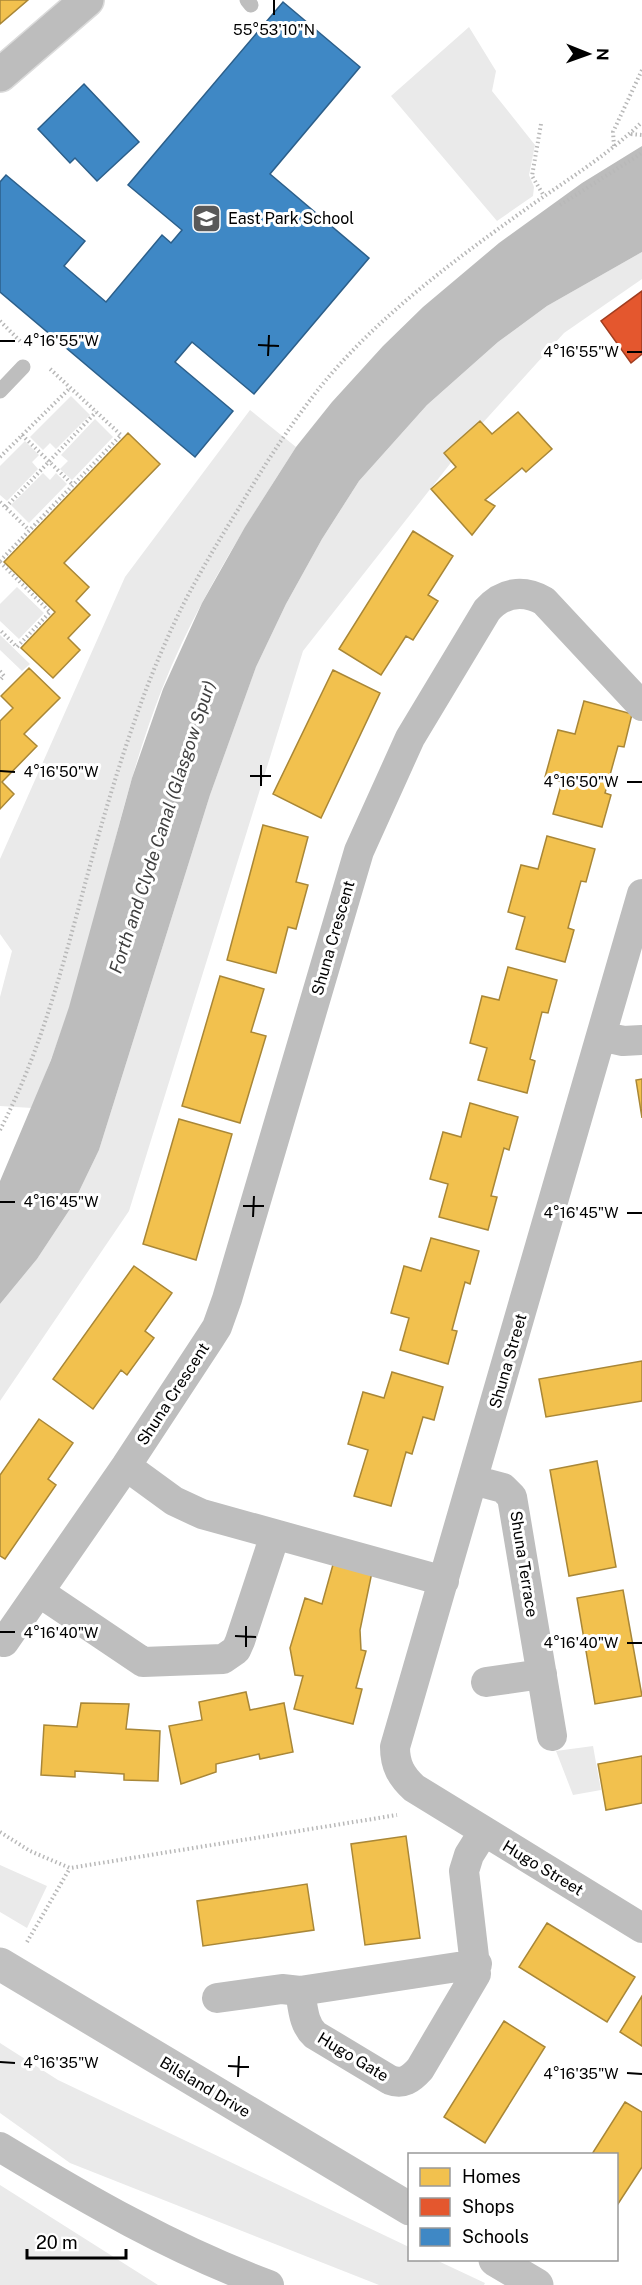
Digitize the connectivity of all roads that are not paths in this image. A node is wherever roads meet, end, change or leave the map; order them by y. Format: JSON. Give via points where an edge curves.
{"nodes":[{"id":1,"x":87,"y":0,"type":"edge"},
{"id":2,"x":0,"y":75,"type":"edge"},
{"id":3,"x":23,"y":367,"type":"dead end"},
{"id":4,"x":0,"y":391,"type":"edge"},
{"id":5,"x":642,"y":706,"type":"edge"},
{"id":6,"x":642,"y":894,"type":"edge"},
{"id":7,"x":602,"y":1036,"type":"junction"},
{"id":8,"x":642,"y":1040,"type":"edge"},
{"id":9,"x":126,"y":1466,"type":"junction"},
{"id":10,"x":474,"y":1480,"type":"junction"},
{"id":11,"x":274,"y":1534,"type":"junction"},
{"id":12,"x":444,"y":1581,"type":"junction"},
{"id":13,"x":39,"y":1592,"type":"junction"},
{"id":14,"x":4,"y":1642,"type":"dead end"},
{"id":15,"x":542,"y":1674,"type":"junction"},
{"id":16,"x":486,"y":1682,"type":"dead end"},
{"id":17,"x":552,"y":1736,"type":"dead end"},
{"id":18,"x":445,"y":1807,"type":"joint"},
{"id":19,"x":484,"y":1831,"type":"junction"},
{"id":20,"x":642,"y":1928,"type":"edge"},
{"id":21,"x":477,"y":1964,"type":"junction"},
{"id":22,"x":5,"y":1968,"type":"edge"},
{"id":23,"x":300,"y":1990,"type":"junction"},
{"id":24,"x":217,"y":1998,"type":"dead end"},
{"id":25,"x":0,"y":2147,"type":"edge"},
{"id":26,"x":408,"y":2208,"type":"edge"},
{"id":27,"x":498,"y":2261,"type":"edge"},
{"id":28,"x":269,"y":2285,"type":"edge"},
{"id":29,"x":537,"y":2285,"type":"edge"}],
"edges":[{"from":1,"to":2,"type":"main road"},
{"from":3,"to":4,"type":"lane"},
{"from":5,"to":9,"type":"street","name":"Shuna Crescent","via":[[544,601],[528,594],[509,594],[487,610],[407,745],[359,851],[217,1327]]},
{"from":6,"to":7,"type":"street","name":"Shuna Street"},
{"from":7,"to":8,"type":"street"},
{"from":7,"to":10,"type":"street","name":"Shuna Street"},
{"from":9,"to":11,"type":"street","via":[[191,1510]]},
{"from":9,"to":13,"type":"street","name":"Shuna Crescent"},
{"from":10,"to":12,"type":"street","name":"Shuna Street"},
{"from":10,"to":15,"type":"street","name":"Shuna Terrace","via":[[502,1488],[512,1497]]},
{"from":11,"to":12,"type":"street"},
{"from":11,"to":13,"type":"street","via":[[240,1641],[236,1650],[223,1659],[143,1662]]},
{"from":12,"to":18,"type":"street","name":"Shuna Street","via":[[395,1757],[408,1782]]},
{"from":13,"to":14,"type":"street","name":"Shuna Crescent"},
{"from":15,"to":16,"type":"street"},
{"from":15,"to":17,"type":"street","name":"Shuna Terrace"},
{"from":18,"to":19,"type":"street","name":"Hugo Street"},
{"from":19,"to":20,"type":"street","name":"Hugo Street"},
{"from":19,"to":21,"type":"street","name":"Hugo Gate","via":[[464,1871]]},
{"from":21,"to":23,"type":"street"},
{"from":21,"to":23,"type":"street","name":"Hugo Gate","via":[[474,1980],[420,2069],[402,2082],[382,2077],[315,2036],[305,2019]]},
{"from":22,"to":26,"type":"main road","name":"Bilsland Drive"},
{"from":23,"to":24,"type":"street"},
{"from":25,"to":28,"type":"street","via":[[159,2236]]},
{"from":27,"to":29,"type":"main road"}]}
